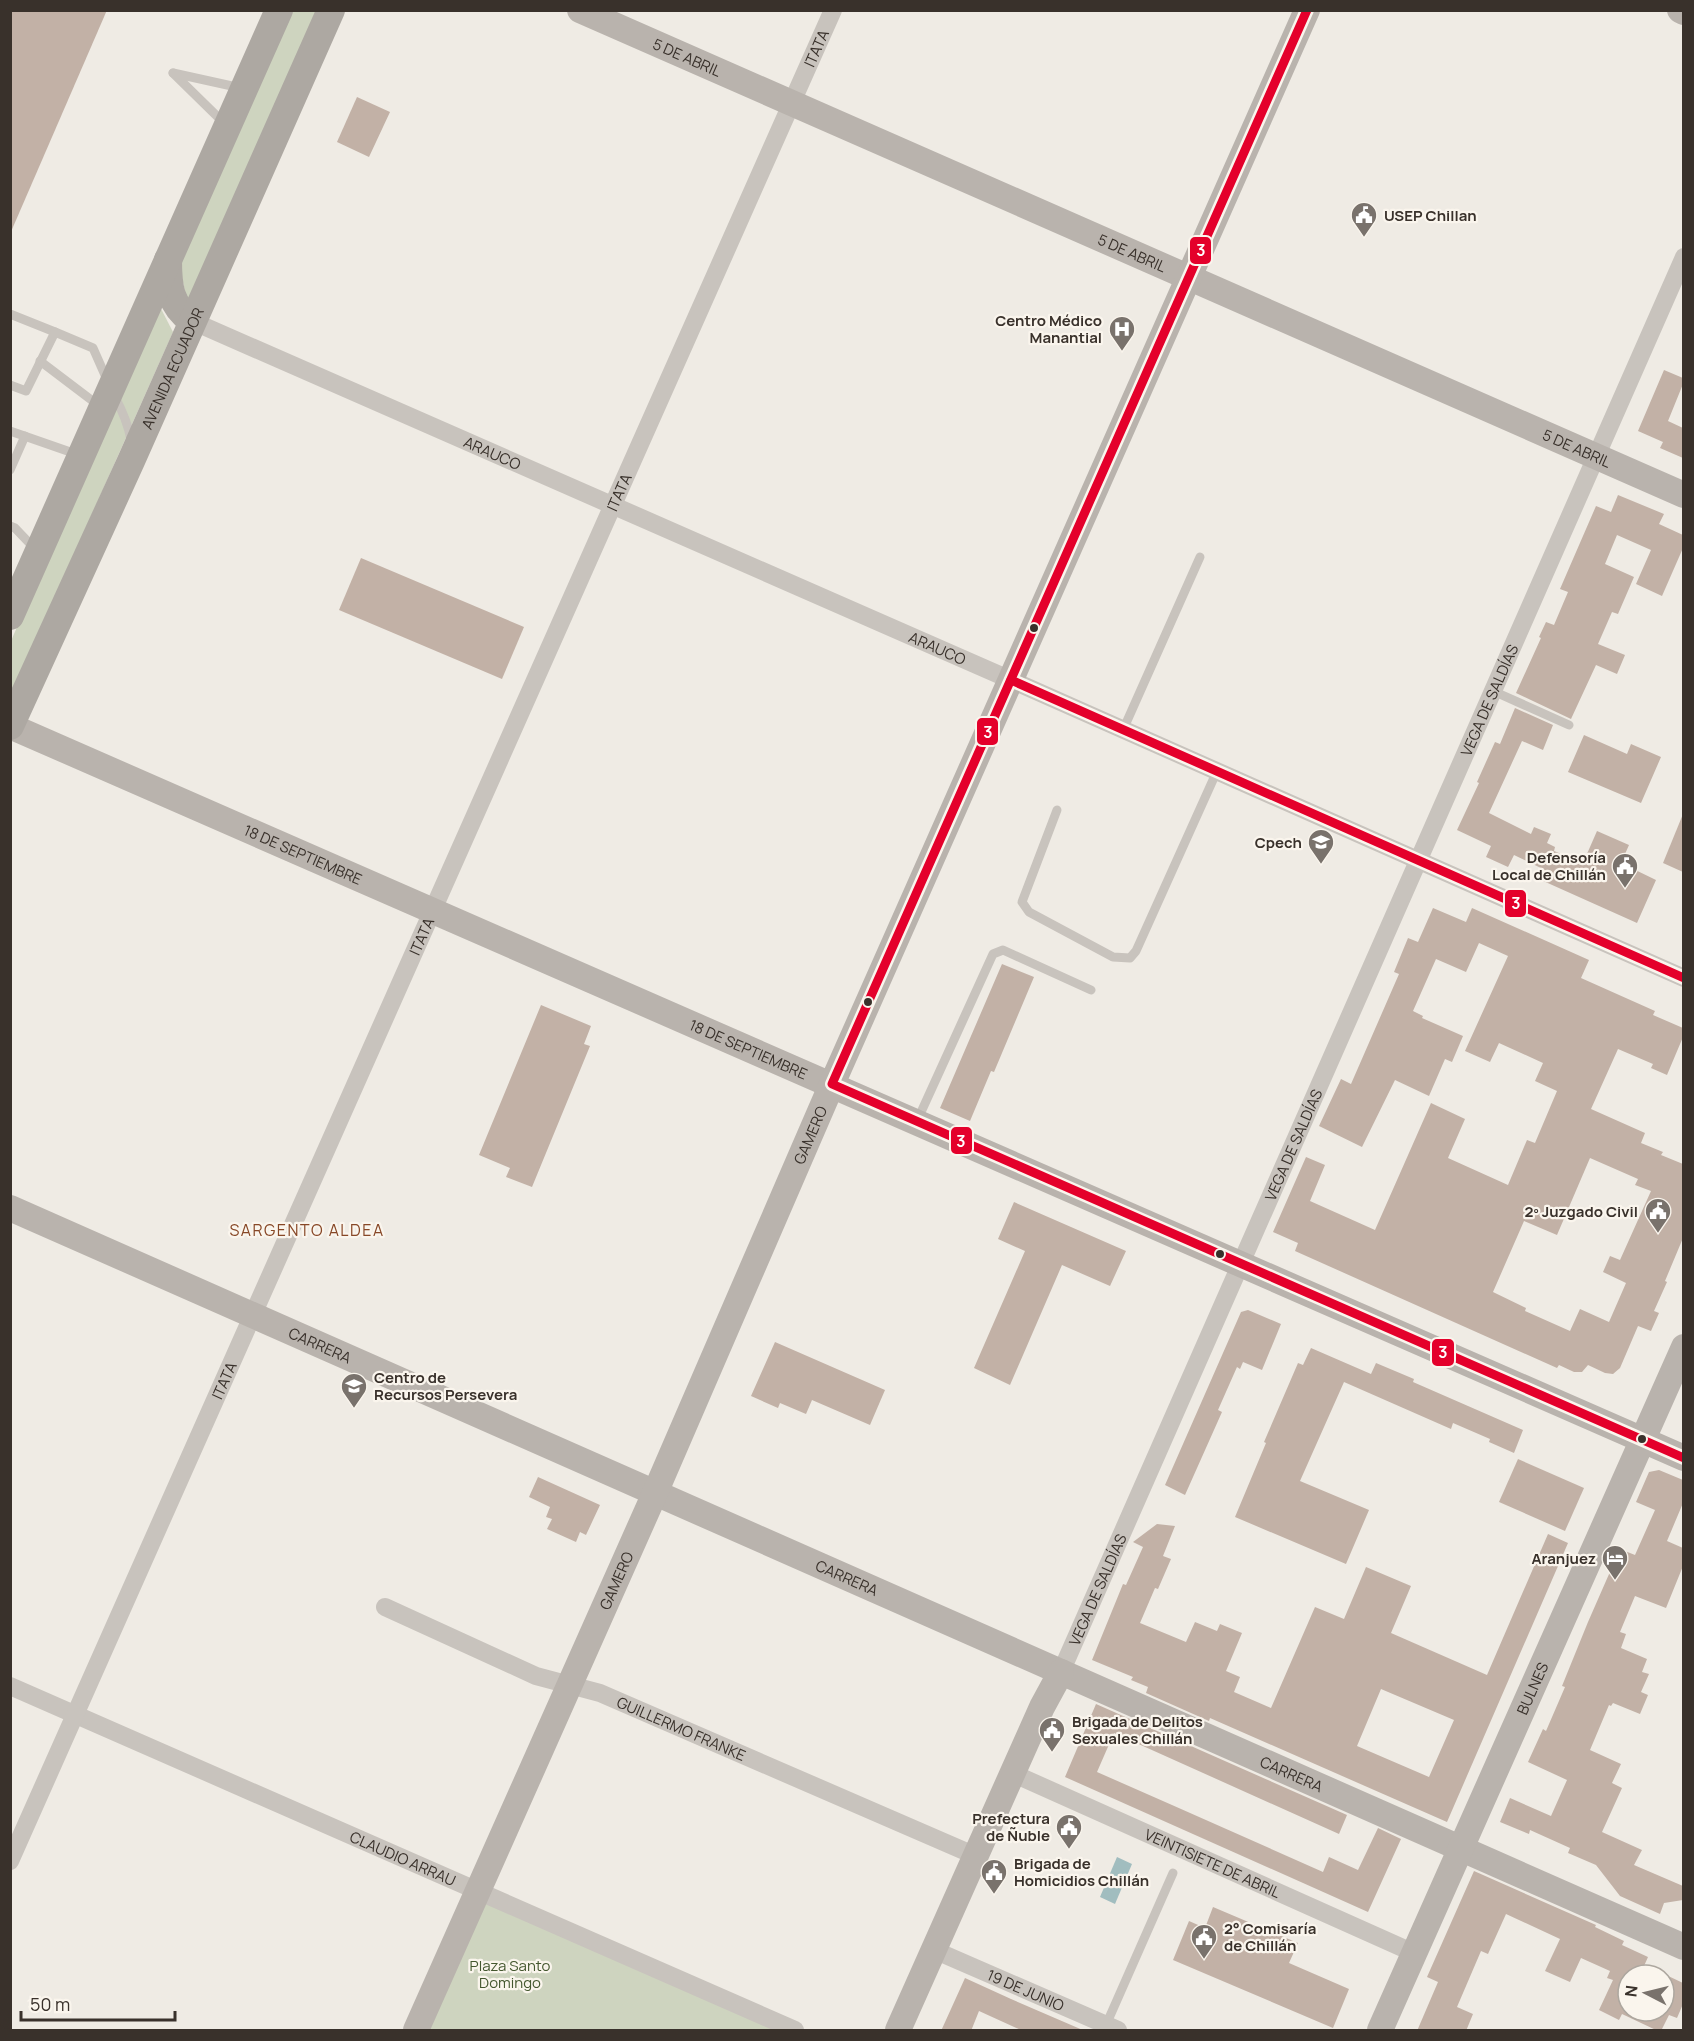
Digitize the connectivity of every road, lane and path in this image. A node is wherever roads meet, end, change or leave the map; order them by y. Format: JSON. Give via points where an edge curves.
{"nodes":[{"id":1,"x":279,"y":10,"type":"edge"},
{"id":2,"x":331,"y":10,"type":"edge"},
{"id":3,"x":580,"y":10,"type":"edge"},
{"id":4,"x":833,"y":10,"type":"edge"},
{"id":5,"x":1307,"y":10,"type":"edge"},
{"id":6,"x":244,"y":88,"type":"junction"},
{"id":7,"x":792,"y":103,"type":"junction"},
{"id":8,"x":227,"y":126,"type":"junction"},
{"id":9,"x":1683,"y":257,"type":"edge"},
{"id":10,"x":168,"y":258,"type":"junction"},
{"id":11,"x":1189,"y":278,"type":"junction"},
{"id":12,"x":10,"y":314,"type":"edge"},
{"id":13,"x":192,"y":321,"type":"junction"},
{"id":14,"x":55,"y":332,"type":"junction"},
{"id":15,"x":40,"y":362,"type":"junction"},
{"id":16,"x":10,"y":385,"type":"edge"},
{"id":17,"x":106,"y":399,"type":"junction"},
{"id":18,"x":10,"y":431,"type":"edge"},
{"id":19,"x":25,"y":436,"type":"junction"},
{"id":20,"x":81,"y":456,"type":"junction"},
{"id":21,"x":1596,"y":456,"type":"junction"},
{"id":22,"x":131,"y":461,"type":"junction"},
{"id":23,"x":10,"y":470,"type":"edge"},
{"id":24,"x":1683,"y":495,"type":"edge"},
{"id":25,"x":613,"y":506,"type":"junction"},
{"id":26,"x":10,"y":526,"type":"edge"},
{"id":27,"x":38,"y":553,"type":"junction"},
{"id":28,"x":1200,"y":557,"type":"dead end"},
{"id":29,"x":10,"y":616,"type":"edge"},
{"id":30,"x":1011,"y":680,"type":"junction"},
{"id":31,"x":1493,"y":691,"type":"junction"},
{"id":32,"x":1569,"y":725,"type":"dead end"},
{"id":33,"x":10,"y":726,"type":"edge"},
{"id":34,"x":1123,"y":730,"type":"junction"},
{"id":35,"x":1217,"y":771,"type":"junction"},
{"id":36,"x":1057,"y":810,"type":"dead end"},
{"id":37,"x":1418,"y":861,"type":"junction"},
{"id":38,"x":434,"y":910,"type":"junction"},
{"id":39,"x":1683,"y":978,"type":"edge"},
{"id":40,"x":1091,"y":990,"type":"dead end"},
{"id":41,"x":832,"y":1084,"type":"junction"},
{"id":42,"x":917,"y":1121,"type":"junction"},
{"id":43,"x":10,"y":1208,"type":"edge"},
{"id":44,"x":1241,"y":1263,"type":"junction"},
{"id":45,"x":253,"y":1317,"type":"junction"},
{"id":46,"x":1683,"y":1347,"type":"edge"},
{"id":47,"x":1642,"y":1440,"type":"junction"},
{"id":48,"x":1683,"y":1458,"type":"edge"},
{"id":49,"x":655,"y":1493,"type":"junction"},
{"id":50,"x":385,"y":1607,"type":"dead end"},
{"id":51,"x":1061,"y":1672,"type":"junction"},
{"id":52,"x":569,"y":1684,"type":"junction"},
{"id":53,"x":10,"y":1686,"type":"edge"},
{"id":54,"x":76,"y":1715,"type":"junction"},
{"id":55,"x":1012,"y":1773,"type":"junction"},
{"id":56,"x":1461,"y":1849,"type":"junction"},
{"id":57,"x":976,"y":1856,"type":"junction"},
{"id":58,"x":10,"y":1861,"type":"edge"},
{"id":59,"x":1173,"y":1873,"type":"dead end"},
{"id":60,"x":477,"y":1891,"type":"junction"},
{"id":61,"x":1683,"y":1947,"type":"edge"},
{"id":62,"x":934,"y":1950,"type":"junction"},
{"id":63,"x":1414,"y":1953,"type":"junction"},
{"id":64,"x":1112,"y":2028,"type":"edge"},
{"id":65,"x":416,"y":2031,"type":"edge"},
{"id":66,"x":795,"y":2031,"type":"edge"},
{"id":67,"x":898,"y":2031,"type":"edge"},
{"id":68,"x":1380,"y":2031,"type":"edge"}],
"edges":[{"from":1,"to":6,"type":"main road"},
{"from":2,"to":13,"type":"main road","name":"AVENIDA ECUADOR"},
{"from":3,"to":7,"type":"street","name":"5 DE ABRIL"},
{"from":4,"to":7,"type":"street","name":"ITATA"},
{"from":5,"to":11,"type":"street","name":"GAMERO"},
{"from":6,"to":8,"type":"main road"},
{"from":6,"to":8,"type":"lane","via":[[173,73]]},
{"from":7,"to":11,"type":"street","name":"5 DE ABRIL"},
{"from":7,"to":25,"type":"street","name":"ITATA"},
{"from":8,"to":10,"type":"main road"},
{"from":9,"to":21,"type":"street","name":"VEGA DE SALDÍAS"},
{"from":10,"to":13,"type":"main road","via":[[174,302]]},
{"from":10,"to":17,"type":"main road"},
{"from":11,"to":21,"type":"street","name":"5 DE ABRIL"},
{"from":11,"to":30,"type":"street","name":"GAMERO"},
{"from":12,"to":14,"type":"lane"},
{"from":13,"to":22,"type":"main road","name":"AVENIDA ECUADOR"},
{"from":13,"to":25,"type":"street","name":"ARAUCO"},
{"from":14,"to":15,"type":"lane"},
{"from":14,"to":17,"type":"lane","via":[[93,348]]},
{"from":15,"to":16,"type":"lane","via":[[26,391]]},
{"from":15,"to":17,"type":"lane"},
{"from":17,"to":20,"type":"main road"},
{"from":17,"to":22,"type":"lane","via":[[123,410],[129,426]]},
{"from":18,"to":19,"type":"lane"},
{"from":19,"to":20,"type":"lane"},
{"from":19,"to":23,"type":"lane"},
{"from":20,"to":27,"type":"main road"},
{"from":21,"to":24,"type":"street","name":"5 DE ABRIL"},
{"from":21,"to":31,"type":"street","name":"VEGA DE SALDÍAS"},
{"from":22,"to":33,"type":"main road","name":"AVENIDA ECUADOR"},
{"from":25,"to":30,"type":"street","name":"ARAUCO"},
{"from":25,"to":38,"type":"street","name":"ITATA"},
{"from":26,"to":27,"type":"lane"},
{"from":27,"to":29,"type":"main road"},
{"from":28,"to":34,"type":"lane"},
{"from":30,"to":34,"type":"street","name":"ARAUCO"},
{"from":30,"to":41,"type":"street","name":"GAMERO"},
{"from":31,"to":32,"type":"lane"},
{"from":31,"to":37,"type":"street","name":"VEGA DE SALDÍAS"},
{"from":33,"to":38,"type":"street","name":"18 DE SEPTIEMBRE"},
{"from":34,"to":35,"type":"street","name":"ARAUCO"},
{"from":35,"to":36,"type":"lane","via":[[1130,958],[1113,957],[1029,912],[1022,902]]},
{"from":35,"to":37,"type":"street","name":"ARAUCO"},
{"from":37,"to":39,"type":"street","name":"ARAUCO"},
{"from":37,"to":44,"type":"street","name":"VEGA DE SALDÍAS"},
{"from":38,"to":41,"type":"street","name":"18 DE SEPTIEMBRE"},
{"from":38,"to":45,"type":"street","name":"ITATA"},
{"from":40,"to":42,"type":"lane","via":[[1003,950],[993,954]]},
{"from":41,"to":42,"type":"street","name":"18 DE SEPTIEMBRE"},
{"from":41,"to":49,"type":"street","name":"GAMERO"},
{"from":42,"to":44,"type":"street","name":"18 DE SEPTIEMBRE"},
{"from":43,"to":45,"type":"street","name":"CARRERA"},
{"from":44,"to":47,"type":"street","name":"18 DE SEPTIEMBRE"},
{"from":44,"to":51,"type":"street","name":"VEGA DE SALDÍAS"},
{"from":45,"to":49,"type":"street","name":"CARRERA"},
{"from":45,"to":54,"type":"street","name":"ITATA"},
{"from":46,"to":47,"type":"street","name":"BULNES"},
{"from":47,"to":48,"type":"street","name":"18 DE SEPTIEMBRE"},
{"from":47,"to":56,"type":"street","name":"BULNES"},
{"from":49,"to":51,"type":"street","name":"CARRERA"},
{"from":49,"to":52,"type":"street","name":"GAMERO"},
{"from":50,"to":52,"type":"street","name":"GUILLERMO FRANKE","via":[[536,1676]]},
{"from":51,"to":55,"type":"street","name":"VEGA DE SALDÍAS"},
{"from":51,"to":56,"type":"street","name":"CARRERA"},
{"from":52,"to":57,"type":"street","name":"GUILLERMO FRANKE","via":[[600,1693]]},
{"from":52,"to":60,"type":"street","name":"GAMERO"},
{"from":53,"to":54,"type":"street","name":"CLAUDIO ARRAU"},
{"from":54,"to":58,"type":"street","name":"ITATA"},
{"from":54,"to":60,"type":"street","name":"CLAUDIO ARRAU"},
{"from":55,"to":57,"type":"street","name":"VEGA DE SALDÍAS"},
{"from":55,"to":63,"type":"street","name":"VEINTISIETE DE ABRIL"},
{"from":56,"to":61,"type":"street","name":"CARRERA"},
{"from":56,"to":63,"type":"street","name":"BULNES"},
{"from":57,"to":62,"type":"street","name":"VEGA DE SALDÍAS"},
{"from":59,"to":64,"type":"lane"},
{"from":60,"to":65,"type":"street","name":"GAMERO"},
{"from":60,"to":66,"type":"street","name":"CLAUDIO ARRAU"},
{"from":62,"to":64,"type":"street","name":"19 DE JUNIO"},
{"from":62,"to":67,"type":"street","name":"VEGA DE SALDÍAS"},
{"from":63,"to":68,"type":"street","name":"BULNES"}]}
